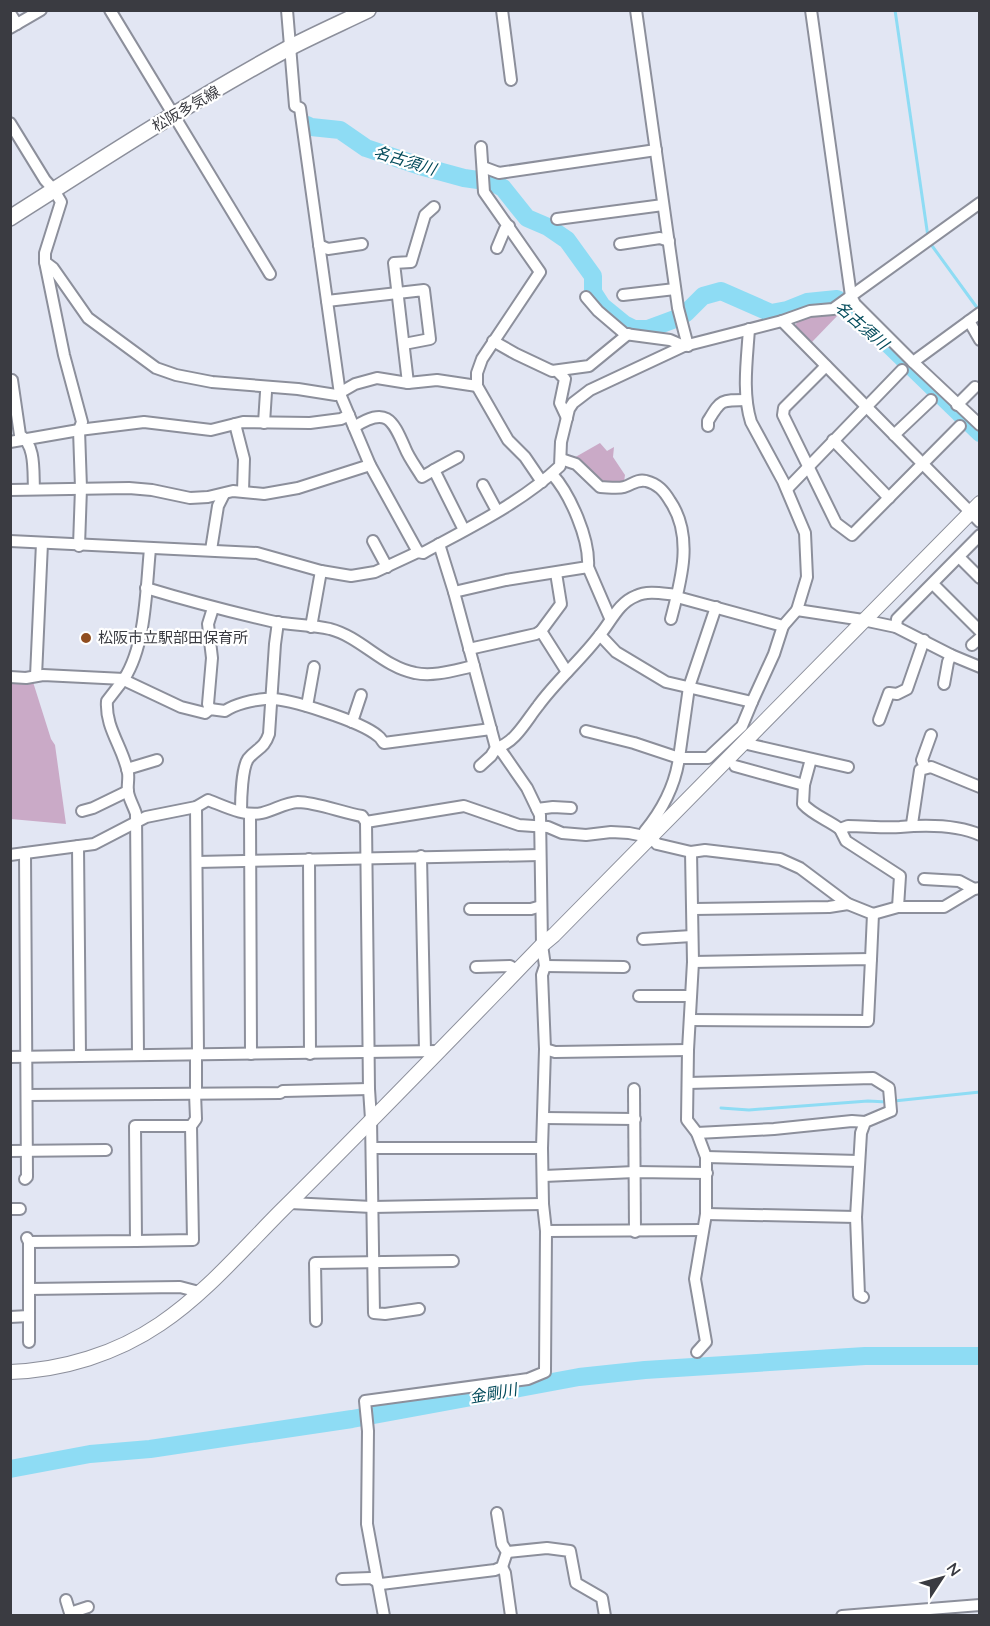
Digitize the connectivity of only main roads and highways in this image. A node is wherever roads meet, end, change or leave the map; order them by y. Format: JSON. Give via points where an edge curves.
{"nodes":[{"id":1,"x":368,"y":10,"type":"edge"},
{"id":2,"x":10,"y":218,"type":"edge"}],
"edges":[{"from":1,"to":2,"type":"main road","name":"松阪多気線","via":[[290,48],[174,115]]}]}
